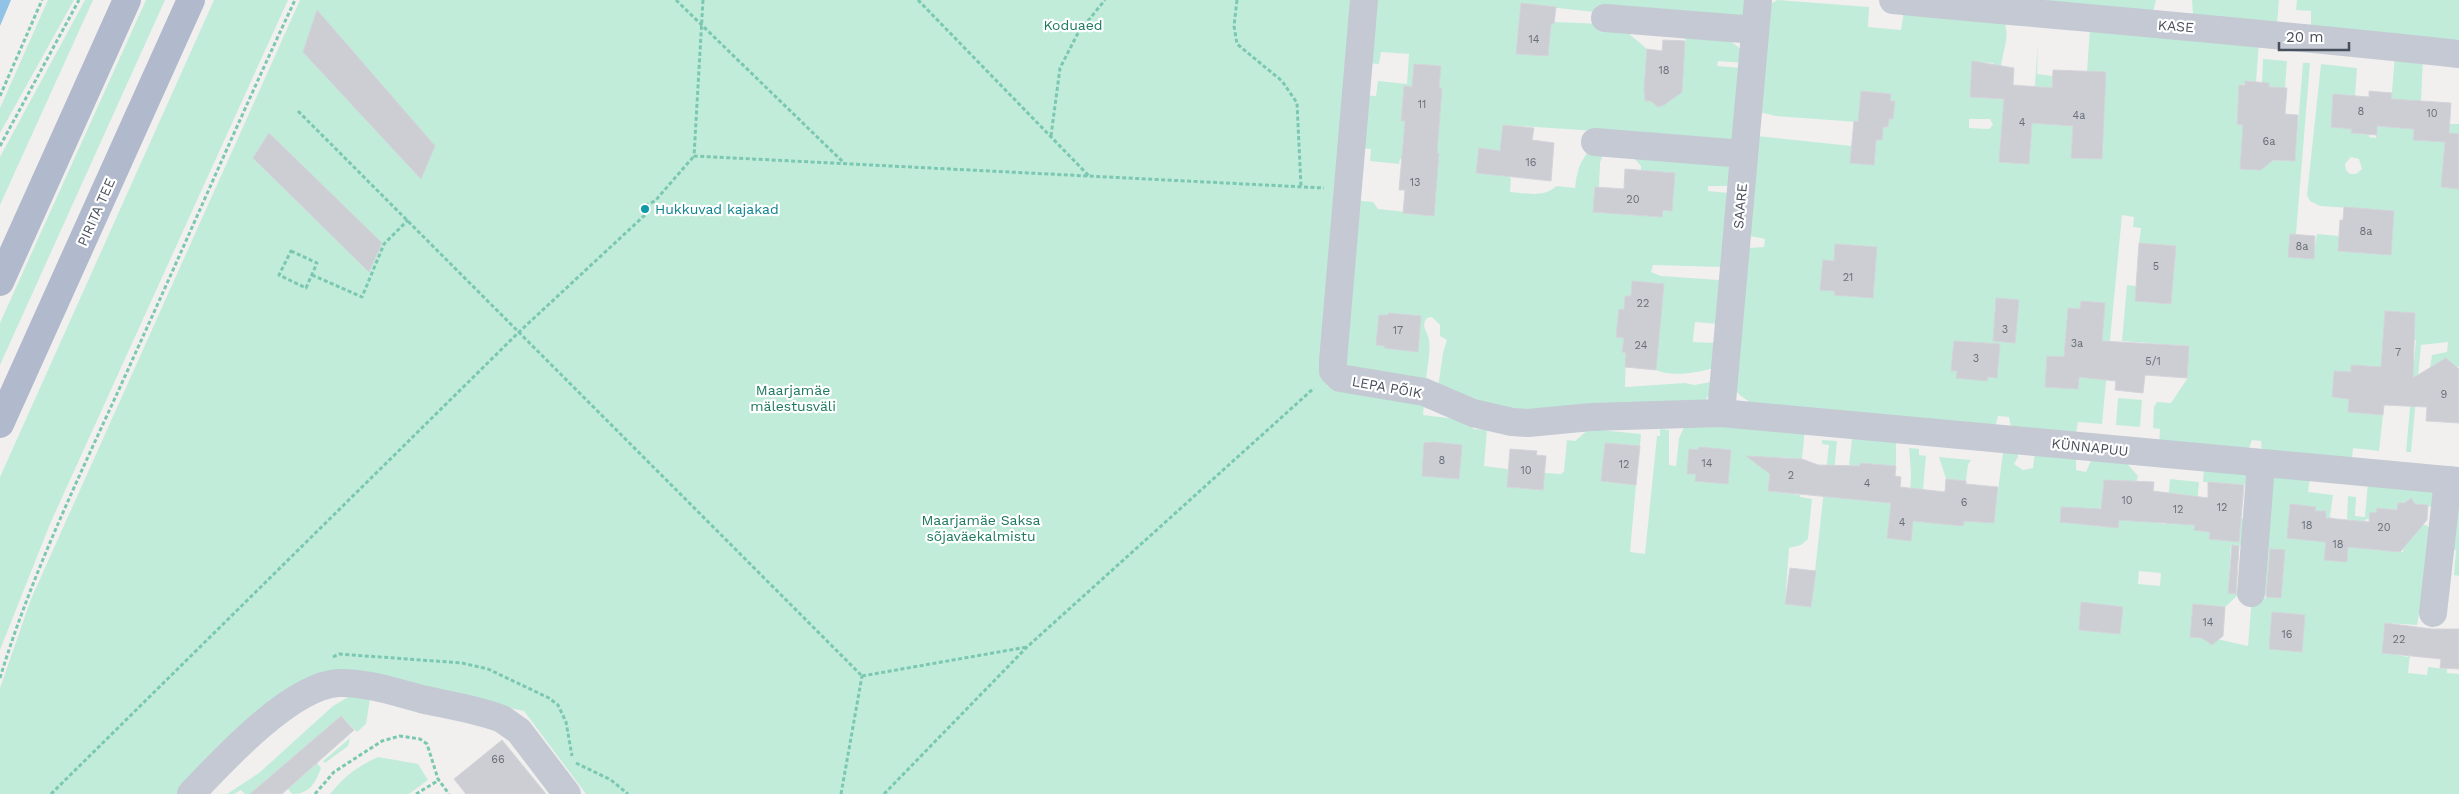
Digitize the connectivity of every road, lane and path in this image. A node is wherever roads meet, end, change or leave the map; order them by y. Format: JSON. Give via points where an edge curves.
{"nodes":[{"id":1,"x":42,"y":0,"type":"edge"},
{"id":2,"x":79,"y":0,"type":"edge"},
{"id":3,"x":127,"y":0,"type":"edge"},
{"id":4,"x":191,"y":0,"type":"edge"},
{"id":5,"x":296,"y":0,"type":"edge"},
{"id":6,"x":676,"y":0,"type":"edge"},
{"id":7,"x":704,"y":0,"type":"edge"},
{"id":8,"x":918,"y":0,"type":"edge"},
{"id":9,"x":1105,"y":0,"type":"edge"},
{"id":10,"x":1237,"y":0,"type":"edge"},
{"id":11,"x":1364,"y":0,"type":"edge"},
{"id":12,"x":1758,"y":0,"type":"edge"},
{"id":13,"x":1892,"y":0,"type":"edge"},
{"id":14,"x":1605,"y":18,"type":"dead end"},
{"id":15,"x":702,"y":26,"type":"junction"},
{"id":16,"x":1755,"y":30,"type":"junction"},
{"id":17,"x":2459,"y":54,"type":"edge"},
{"id":18,"x":0,"y":96,"type":"edge"},
{"id":19,"x":298,"y":111,"type":"dead end"},
{"id":20,"x":1051,"y":136,"type":"junction"},
{"id":21,"x":1595,"y":142,"type":"dead end"},
{"id":22,"x":0,"y":146,"type":"edge"},
{"id":23,"x":1744,"y":154,"type":"junction"},
{"id":24,"x":694,"y":156,"type":"junction"},
{"id":25,"x":844,"y":162,"type":"junction"},
{"id":26,"x":1090,"y":176,"type":"junction"},
{"id":27,"x":1301,"y":187,"type":"junction"},
{"id":28,"x":1347,"y":189,"type":"junction"},
{"id":29,"x":408,"y":220,"type":"junction"},
{"id":30,"x":312,"y":275,"type":"junction"},
{"id":31,"x":0,"y":282,"type":"edge"},
{"id":32,"x":519,"y":332,"type":"junction"},
{"id":33,"x":1333,"y":371,"type":"junction"},
{"id":34,"x":1721,"y":413,"type":"junction"},
{"id":35,"x":0,"y":424,"type":"edge"},
{"id":36,"x":2262,"y":464,"type":"junction"},
{"id":37,"x":2454,"y":481,"type":"edge"},
{"id":38,"x":2251,"y":593,"type":"dead end"},
{"id":39,"x":2433,"y":613,"type":"dead end"},
{"id":40,"x":1027,"y":647,"type":"junction"},
{"id":41,"x":862,"y":676,"type":"junction"},
{"id":42,"x":0,"y":678,"type":"edge"},
{"id":43,"x":439,"y":780,"type":"junction"},
{"id":44,"x":51,"y":794,"type":"edge"},
{"id":45,"x":191,"y":794,"type":"edge"},
{"id":46,"x":315,"y":794,"type":"edge"},
{"id":47,"x":416,"y":794,"type":"edge"},
{"id":48,"x":449,"y":794,"type":"edge"},
{"id":49,"x":568,"y":794,"type":"edge"},
{"id":50,"x":841,"y":794,"type":"edge"},
{"id":51,"x":884,"y":794,"type":"edge"}],
"edges":[{"from":1,"to":18,"type":"path"},
{"from":2,"to":22,"type":"path"},
{"from":3,"to":31,"type":"main road"},
{"from":4,"to":35,"type":"main road","name":"PIRITA TEE"},
{"from":5,"to":42,"type":"path","via":[[244,108],[52,536]]},
{"from":6,"to":15,"type":"path"},
{"from":7,"to":15,"type":"path"},
{"from":8,"to":20,"type":"path"},
{"from":9,"to":20,"type":"path","via":[[1078,33],[1060,68]]},
{"from":10,"to":27,"type":"path","via":[[1234,26],[1237,44],[1282,80],[1297,104]]},
{"from":11,"to":28,"type":"street","name":"LEPA PÕIK"},
{"from":12,"to":16,"type":"street","name":"SAARE"},
{"from":13,"to":17,"type":"street","name":"KASE","via":[[2255,32]]},
{"from":14,"to":16,"type":"street"},
{"from":15,"to":24,"type":"path"},
{"from":15,"to":25,"type":"path"},
{"from":16,"to":23,"type":"street","name":"SAARE"},
{"from":19,"to":29,"type":"path"},
{"from":20,"to":26,"type":"path"},
{"from":21,"to":23,"type":"street"},
{"from":23,"to":34,"type":"street","name":"SAARE"},
{"from":24,"to":25,"type":"path"},
{"from":24,"to":32,"type":"path","via":[[655,201],[646,205],[645,215]]},
{"from":25,"to":26,"type":"path"},
{"from":26,"to":27,"type":"path"},
{"from":27,"to":28,"type":"path"},
{"from":28,"to":33,"type":"street","name":"LEPA PÕIK"},
{"from":29,"to":30,"type":"path","via":[[384,244],[362,297]]},
{"from":29,"to":32,"type":"path"},
{"from":30,"to":30,"type":"path","via":[[318,263],[291,251],[279,275],[306,288]]},
{"from":32,"to":41,"type":"path"},
{"from":32,"to":44,"type":"path"},
{"from":33,"to":34,"type":"street","name":"LEPA PÕIK","via":[[1340,378],[1424,392],[1473,413],[1512,422]]},
{"from":33,"to":40,"type":"path"},
{"from":34,"to":36,"type":"street","name":"KÜNNAPUU"},
{"from":36,"to":37,"type":"street","name":"KÜNNAPUU"},
{"from":36,"to":38,"type":"street"},
{"from":37,"to":39,"type":"street"},
{"from":40,"to":41,"type":"path"},
{"from":40,"to":51,"type":"path"},
{"from":41,"to":50,"type":"path"},
{"from":43,"to":46,"type":"path","via":[[427,744],[420,739],[400,736],[382,741],[334,772]]},
{"from":43,"to":47,"type":"path"},
{"from":43,"to":48,"type":"path"},
{"from":45,"to":49,"type":"street","via":[[237,749],[294,701],[316,687],[341,683],[502,719],[519,731]]}]}
